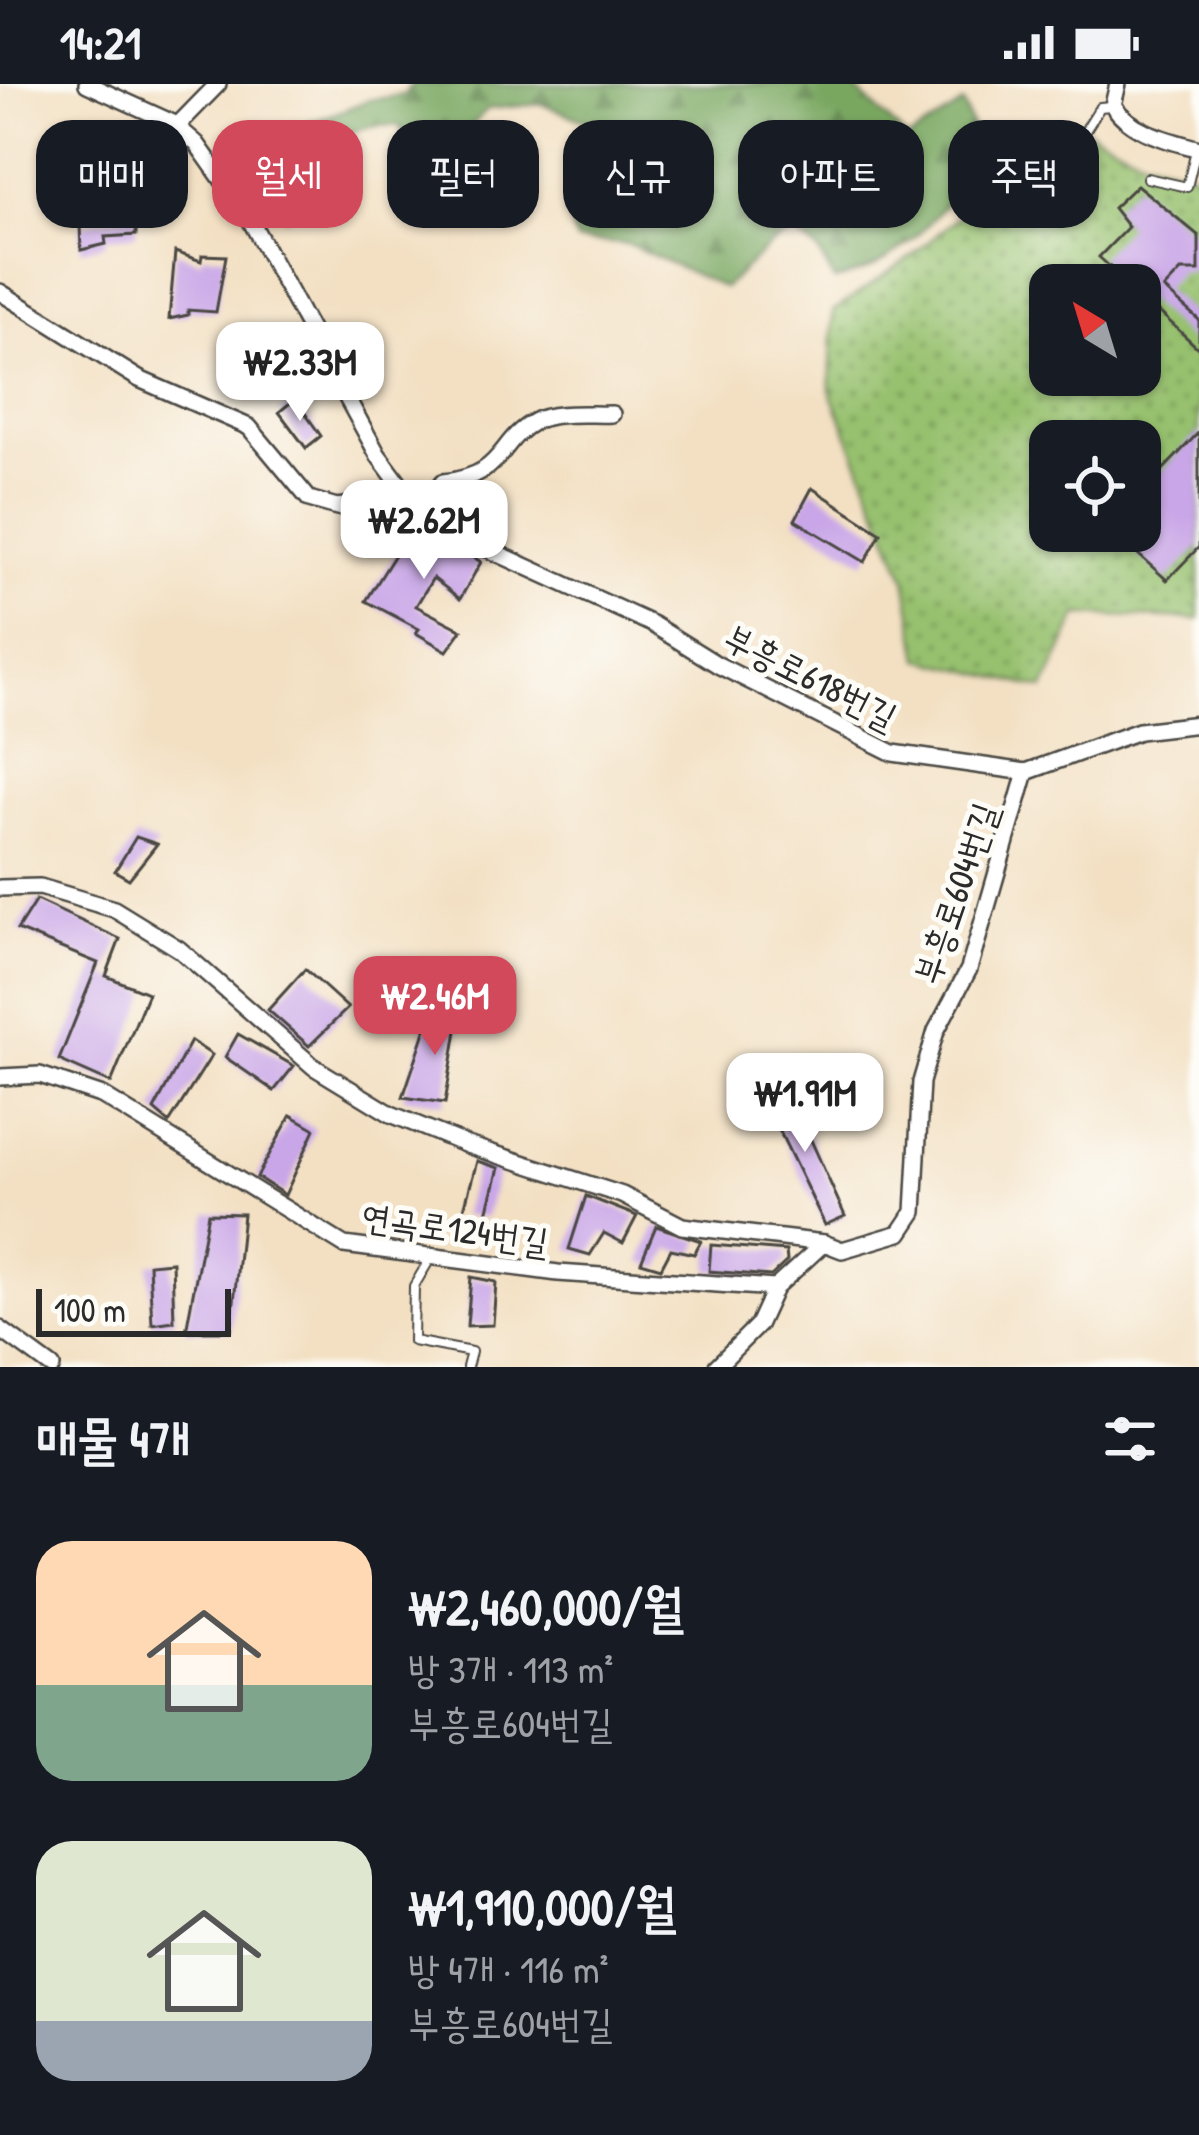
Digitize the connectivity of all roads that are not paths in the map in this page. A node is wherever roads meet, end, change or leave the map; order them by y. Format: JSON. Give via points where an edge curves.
{"nodes":[{"id":1,"x":87,"y":84,"type":"edge"},
{"id":2,"x":218,"y":84,"type":"edge"},
{"id":3,"x":1118,"y":84,"type":"edge"},
{"id":4,"x":1113,"y":105,"type":"junction"},
{"id":5,"x":164,"y":120,"type":"edge"},
{"id":6,"x":183,"y":120,"type":"edge"},
{"id":7,"x":1090,"y":120,"type":"edge"},
{"id":8,"x":188,"y":138,"type":"edge"},
{"id":9,"x":1198,"y":148,"type":"edge"},
{"id":10,"x":1147,"y":178,"type":"dead end"},
{"id":11,"x":0,"y":292,"type":"edge"},
{"id":12,"x":611,"y":414,"type":"dead end"},
{"id":13,"x":417,"y":502,"type":"junction"},
{"id":14,"x":1197,"y":720,"type":"edge"},
{"id":15,"x":1026,"y":772,"type":"junction"},
{"id":16,"x":0,"y":888,"type":"edge"},
{"id":17,"x":0,"y":1077,"type":"edge"},
{"id":18,"x":824,"y":1243,"type":"junction"},
{"id":19,"x":431,"y":1256,"type":"junction"},
{"id":20,"x":775,"y":1288,"type":"junction"},
{"id":21,"x":0,"y":1329,"type":"edge"},
{"id":22,"x":52,"y":1367,"type":"edge"},
{"id":23,"x":467,"y":1367,"type":"edge"},
{"id":24,"x":716,"y":1367,"type":"edge"}],
"edges":[{"from":1,"to":5,"type":"street","name":"부흥로618번길"},
{"from":2,"to":6,"type":"street"},
{"from":3,"to":4,"type":"street"},
{"from":4,"to":7,"type":"lane"},
{"from":4,"to":9,"type":"street","via":[[1154,135]]},
{"from":8,"to":13,"type":"street","name":"부흥로618번길","via":[[248,216],[365,435]]},
{"from":9,"to":10,"type":"lane","via":[[1187,188]]},
{"from":11,"to":13,"type":"street","via":[[139,379],[249,427],[309,499],[338,507]]},
{"from":12,"to":13,"type":"street","via":[[538,418],[500,461],[443,482]]},
{"from":13,"to":15,"type":"street","name":"부흥로618번길","via":[[468,540],[652,624],[893,753]]},
{"from":14,"to":15,"type":"street","name":"부흥로618번길","via":[[1139,730]]},
{"from":15,"to":18,"type":"street","name":"부흥로604번길","via":[[969,969],[936,1031],[921,1082],[914,1212],[900,1233],[842,1250]]},
{"from":16,"to":18,"type":"street","name":"부흥로604번길","via":[[40,887],[114,909],[179,950],[314,1067],[391,1114],[622,1195],[682,1226]]},
{"from":17,"to":19,"type":"street","name":"연곡로124번길","via":[[40,1076],[103,1096],[344,1245]]},
{"from":18,"to":20,"type":"street"},
{"from":19,"to":20,"type":"street","name":"연곡로124번길"},
{"from":19,"to":23,"type":"lane","via":[[414,1286],[413,1341],[471,1352]]},
{"from":20,"to":24,"type":"street","via":[[758,1325]]},
{"from":21,"to":22,"type":"street"}]}
